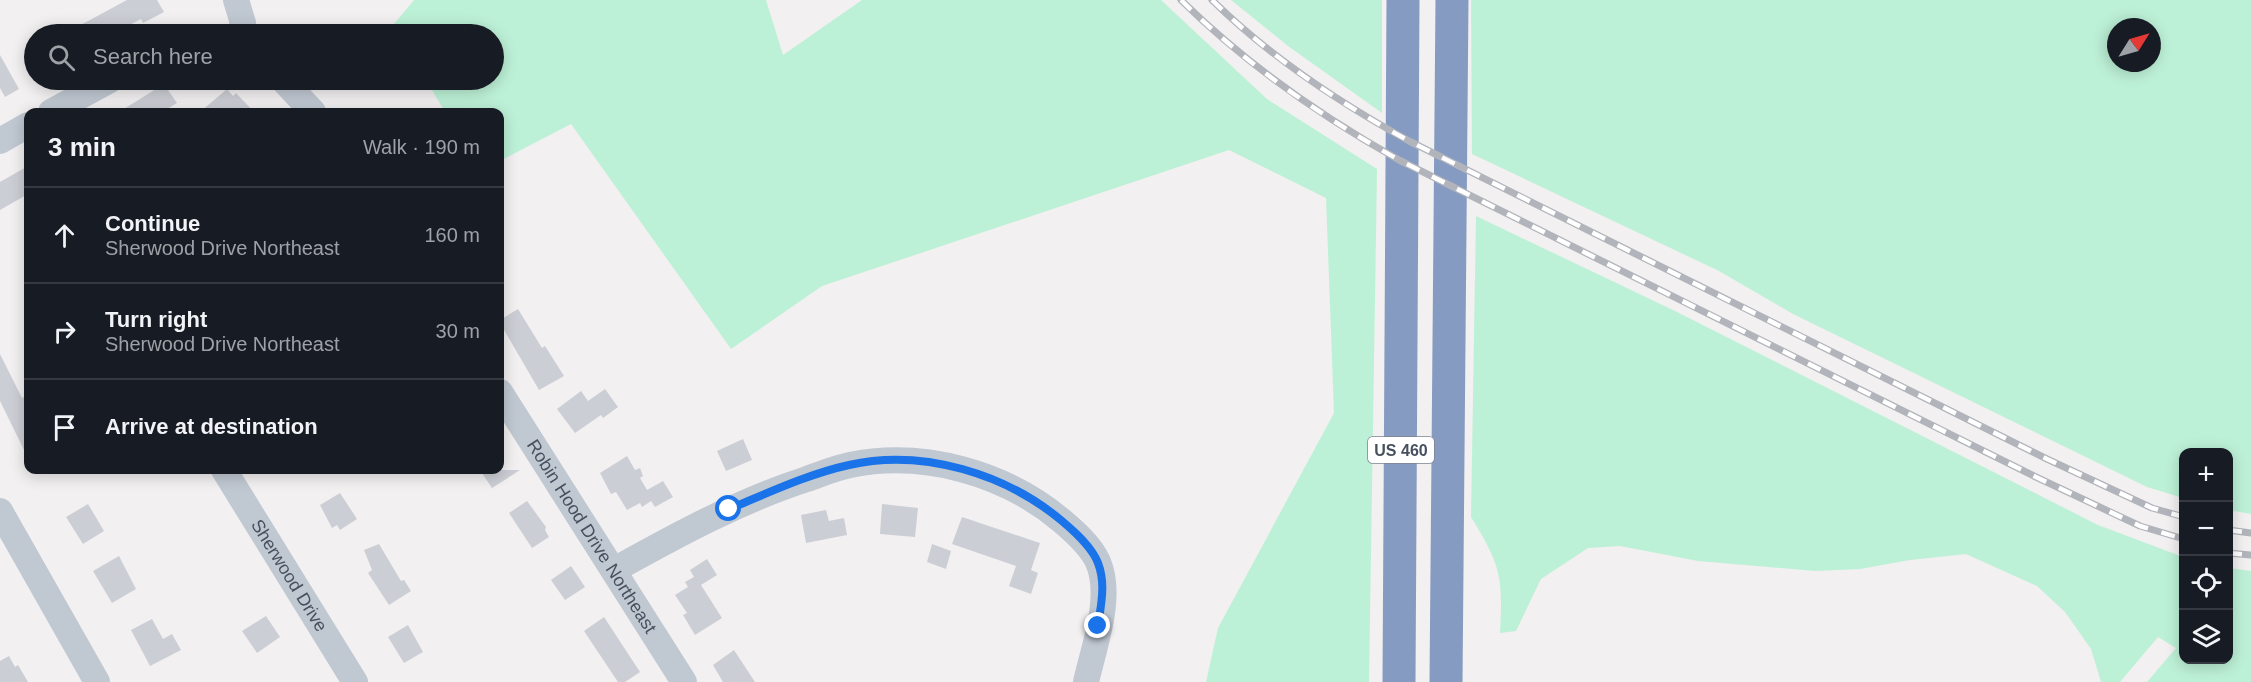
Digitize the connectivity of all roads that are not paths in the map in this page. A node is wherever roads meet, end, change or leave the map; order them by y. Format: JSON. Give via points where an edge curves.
{"nodes":[{"id":1,"x":236,"y":0,"type":"edge"},
{"id":2,"x":1404,"y":0,"type":"edge"},
{"id":3,"x":1452,"y":0,"type":"edge"},
{"id":4,"x":243,"y":24,"type":"edge"},
{"id":5,"x":92,"y":90,"type":"edge"},
{"id":6,"x":292,"y":90,"type":"edge"},
{"id":7,"x":58,"y":108,"type":"edge"},
{"id":8,"x":309,"y":108,"type":"edge"},
{"id":9,"x":24,"y":127,"type":"edge"},
{"id":10,"x":0,"y":141,"type":"edge"},
{"id":11,"x":504,"y":398,"type":"edge"},
{"id":12,"x":226,"y":474,"type":"edge"},
{"id":13,"x":0,"y":511,"type":"edge"},
{"id":14,"x":614,"y":570,"type":"junction"},
{"id":15,"x":97,"y":682,"type":"edge"},
{"id":16,"x":355,"y":682,"type":"edge"},
{"id":17,"x":684,"y":682,"type":"edge"},
{"id":18,"x":1086,"y":682,"type":"edge"},
{"id":19,"x":1399,"y":682,"type":"edge"},
{"id":20,"x":1446,"y":682,"type":"edge"}],
"edges":[{"from":1,"to":4,"type":"street"},
{"from":2,"to":19,"type":"highway","number":"US 460"},
{"from":3,"to":20,"type":"highway","number":"US 460"},
{"from":5,"to":7,"type":"street"},
{"from":6,"to":8,"type":"street"},
{"from":9,"to":10,"type":"street"},
{"from":11,"to":14,"type":"street","name":"Robin Hood Drive Northeast"},
{"from":12,"to":16,"type":"street","name":"Sherwood Drive"},
{"from":13,"to":15,"type":"street"},
{"from":14,"to":17,"type":"street","name":"Robin Hood Drive Northeast"},
{"from":14,"to":18,"type":"street","via":[[729,509],[850,465],[901,461],[947,465],[1001,481],[1044,506],[1078,534],[1098,561],[1103,590]]}]}
